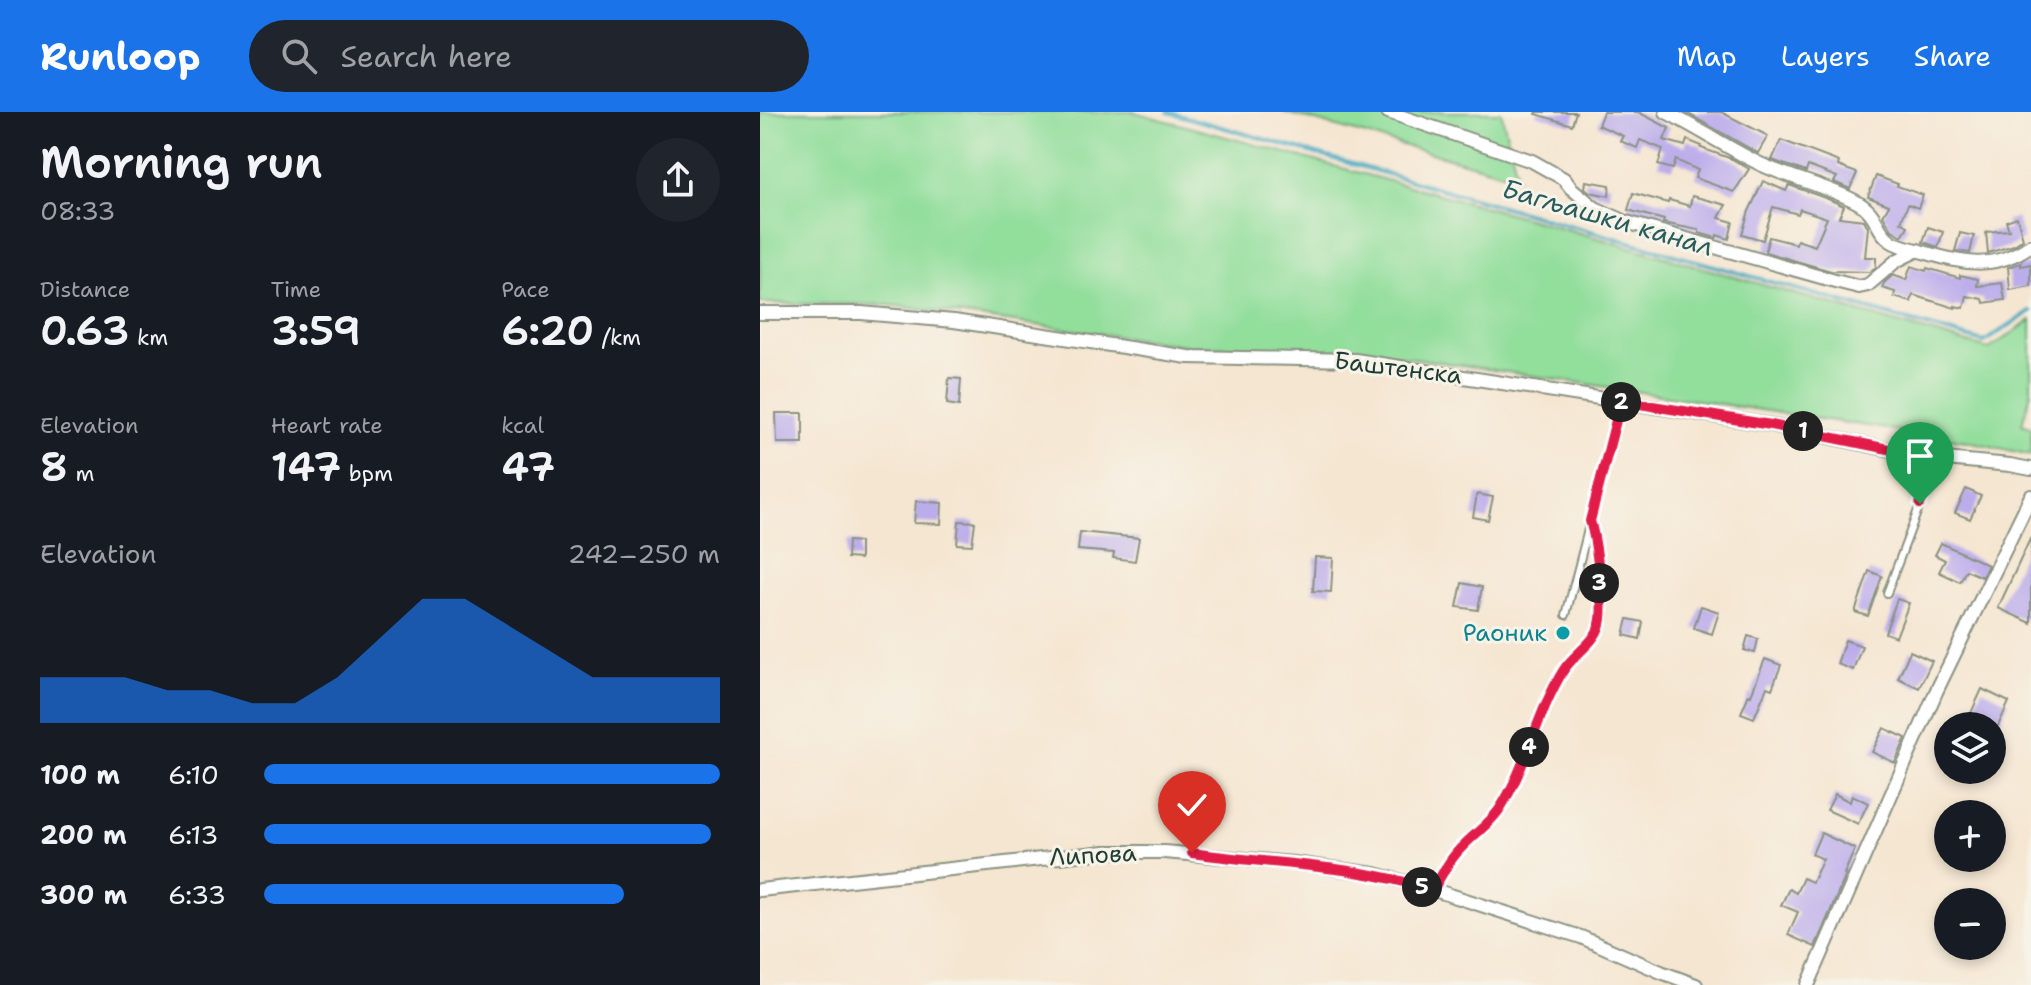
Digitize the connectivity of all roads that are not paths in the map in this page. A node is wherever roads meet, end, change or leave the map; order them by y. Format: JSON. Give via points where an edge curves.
{"nodes":[{"id":1,"x":1388,"y":112,"type":"edge"},
{"id":2,"x":1666,"y":112,"type":"edge"},
{"id":3,"x":1890,"y":241,"type":"junction"},
{"id":4,"x":2031,"y":245,"type":"edge"},
{"id":5,"x":1918,"y":250,"type":"junction"},
{"id":6,"x":1896,"y":261,"type":"junction"},
{"id":7,"x":760,"y":313,"type":"edge"},
{"id":8,"x":1621,"y":401,"type":"junction"},
{"id":9,"x":1937,"y":459,"type":"junction"},
{"id":10,"x":2031,"y":469,"type":"edge"},
{"id":11,"x":2031,"y":496,"type":"edge"},
{"id":12,"x":1590,"y":521,"type":"junction"},
{"id":13,"x":1887,"y":593,"type":"dead end"},
{"id":14,"x":1566,"y":615,"type":"dead end"},
{"id":15,"x":760,"y":890,"type":"edge"},
{"id":16,"x":1433,"y":890,"type":"junction"},
{"id":17,"x":1696,"y":985,"type":"edge"},
{"id":18,"x":1808,"y":985,"type":"edge"}],
"edges":[{"from":1,"to":6,"type":"street","via":[[1532,161],[1564,179],[1595,208],[1626,222],[1859,287]]},
{"from":2,"to":3,"type":"street","via":[[1759,163],[1859,203],[1874,215]]},
{"from":3,"to":5,"type":"street"},
{"from":3,"to":6,"type":"street"},
{"from":4,"to":5,"type":"street","via":[[1989,263]]},
{"from":5,"to":6,"type":"street"},
{"from":7,"to":8,"type":"street","name":"Баштенска","via":[[861,313],[954,321],[1188,357],[1355,360]]},
{"from":8,"to":9,"type":"street","name":"Баштенска"},
{"from":8,"to":12,"type":"lane"},
{"from":9,"to":10,"type":"street","name":"Баштенска"},
{"from":9,"to":13,"type":"lane"},
{"from":11,"to":18,"type":"street","via":[[1936,692]]},
{"from":12,"to":14,"type":"lane"},
{"from":12,"to":16,"type":"lane","via":[[1597,556],[1599,629],[1562,672],[1500,809],[1452,859]]},
{"from":15,"to":16,"type":"street","name":"Липова","via":[[1136,851],[1322,866]]},
{"from":16,"to":17,"type":"street","name":"Липова","via":[[1581,937]]}]}
